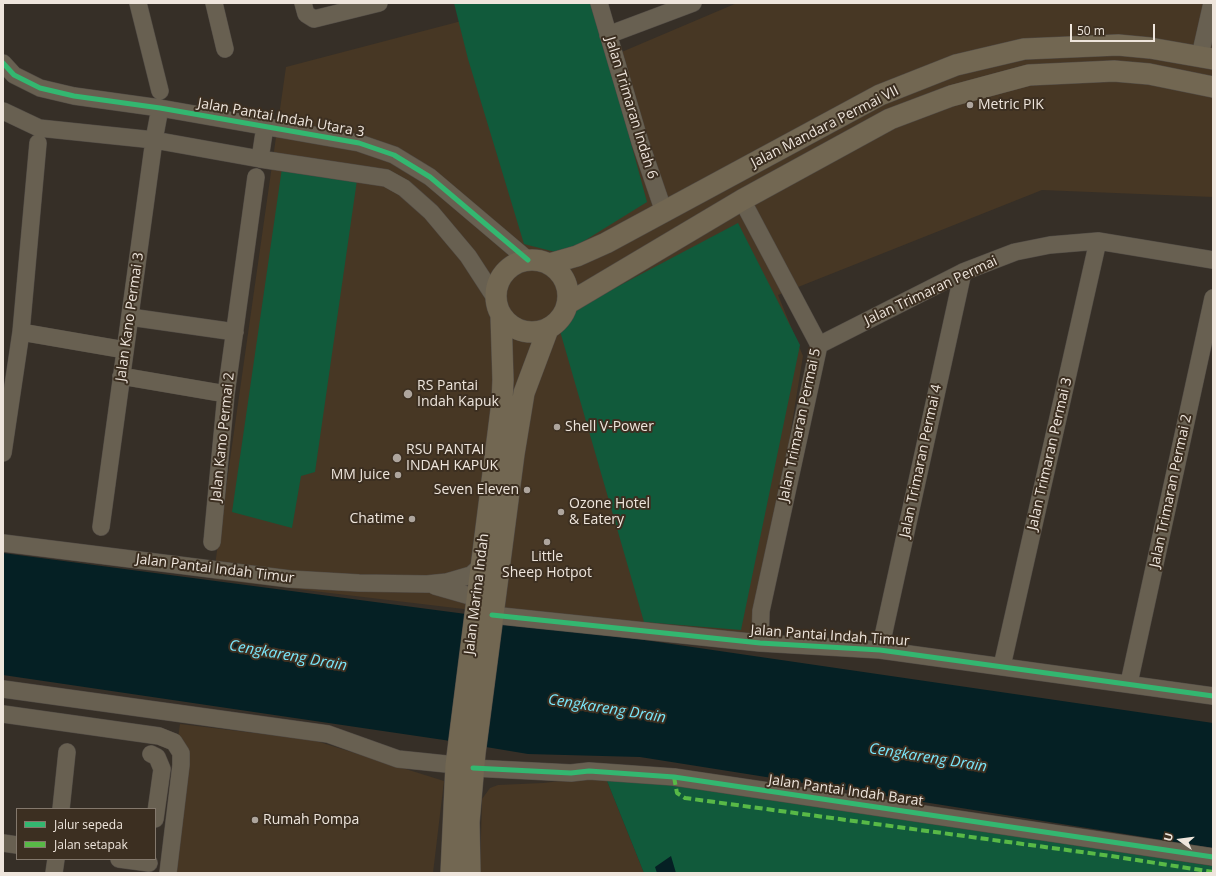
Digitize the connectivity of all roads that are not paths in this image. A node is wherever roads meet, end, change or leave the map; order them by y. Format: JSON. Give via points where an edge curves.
{"nodes":[{"id":1,"x":138,"y":3,"type":"edge"},
{"id":2,"x":214,"y":3,"type":"edge"},
{"id":3,"x":303,"y":3,"type":"edge"},
{"id":4,"x":379,"y":3,"type":"edge"},
{"id":5,"x":599,"y":3,"type":"edge"},
{"id":6,"x":693,"y":3,"type":"edge"},
{"id":7,"x":1212,"y":3,"type":"edge"},
{"id":8,"x":608,"y":35,"type":"junction"},
{"id":9,"x":225,"y":49,"type":"dead end"},
{"id":10,"x":1207,"y":58,"type":"edge"},
{"id":11,"x":3,"y":63,"type":"edge"},
{"id":12,"x":1213,"y":87,"type":"edge"},
{"id":13,"x":160,"y":91,"type":"dead end"},
{"id":14,"x":160,"y":108,"type":"junction"},
{"id":15,"x":3,"y":111,"type":"edge"},
{"id":16,"x":265,"y":126,"type":"junction"},
{"id":17,"x":154,"y":140,"type":"junction"},
{"id":18,"x":38,"y":144,"type":"dead end"},
{"id":19,"x":260,"y":159,"type":"junction"},
{"id":20,"x":256,"y":177,"type":"dead end"},
{"id":21,"x":742,"y":200,"type":"junction"},
{"id":22,"x":664,"y":212,"type":"junction"},
{"id":23,"x":1098,"y":241,"type":"junction"},
{"id":24,"x":528,"y":260,"type":"junction"},
{"id":25,"x":1213,"y":260,"type":"edge"},
{"id":26,"x":549,"y":264,"type":"junction"},
{"id":27,"x":963,"y":272,"type":"junction"},
{"id":28,"x":1213,"y":298,"type":"edge"},
{"id":29,"x":567,"y":304,"type":"junction"},
{"id":30,"x":498,"y":308,"type":"junction"},
{"id":31,"x":130,"y":317,"type":"junction"},
{"id":32,"x":548,"y":329,"type":"junction"},
{"id":33,"x":21,"y":332,"type":"junction"},
{"id":34,"x":236,"y":332,"type":"junction"},
{"id":35,"x":819,"y":345,"type":"junction"},
{"id":36,"x":125,"y":350,"type":"junction"},
{"id":37,"x":503,"y":372,"type":"junction"},
{"id":38,"x":530,"y":374,"type":"junction"},
{"id":39,"x":121,"y":376,"type":"junction"},
{"id":40,"x":226,"y":394,"type":"junction"},
{"id":41,"x":3,"y":453,"type":"edge"},
{"id":42,"x":101,"y":527,"type":"dead end"},
{"id":43,"x":212,"y":542,"type":"dead end"},
{"id":44,"x":3,"y":543,"type":"edge"},
{"id":45,"x":480,"y":567,"type":"junction"},
{"id":46,"x":427,"y":584,"type":"junction"},
{"id":47,"x":484,"y":611,"type":"junction"},
{"id":48,"x":760,"y":643,"type":"junction"},
{"id":49,"x":880,"y":650,"type":"junction"},
{"id":50,"x":1002,"y":666,"type":"junction"},
{"id":51,"x":1129,"y":683,"type":"junction"},
{"id":52,"x":3,"y":689,"type":"edge"},
{"id":53,"x":1213,"y":696,"type":"edge"},
{"id":54,"x":72,"y":699,"type":"junction"},
{"id":55,"x":3,"y":714,"type":"edge"},
{"id":56,"x":68,"y":724,"type":"junction"},
{"id":57,"x":67,"y":752,"type":"dead end"},
{"id":58,"x":151,"y":754,"type":"dead end"},
{"id":59,"x":465,"y":759,"type":"junction"},
{"id":60,"x":462,"y":800,"type":"junction"},
{"id":61,"x":61,"y":808,"type":"edge"},
{"id":62,"x":156,"y":813,"type":"edge"},
{"id":63,"x":3,"y":843,"type":"edge"},
{"id":64,"x":16,"y":845,"type":"edge"},
{"id":65,"x":1213,"y":857,"type":"edge"},
{"id":66,"x":56,"y":860,"type":"edge"},
{"id":67,"x":124,"y":860,"type":"edge"},
{"id":68,"x":149,"y":865,"type":"edge"},
{"id":69,"x":54,"y":873,"type":"edge"},
{"id":70,"x":168,"y":873,"type":"edge"},
{"id":71,"x":451,"y":873,"type":"edge"},
{"id":72,"x":470,"y":873,"type":"edge"}],
"edges":[{"from":1,"to":13,"type":"street"},
{"from":2,"to":9,"type":"street"},
{"from":3,"to":4,"type":"street","via":[[306,14],[314,20]]},
{"from":5,"to":8,"type":"street","name":"Jalan Trimaran Indah 6"},
{"from":6,"to":8,"type":"street"},
{"from":7,"to":10,"type":"street"},
{"from":8,"to":22,"type":"street","name":"Jalan Trimaran Indah 6"},
{"from":10,"to":22,"type":"main road","name":"Jalan Mandara Permai VII","via":[[1118,45],[1024,49],[956,65],[880,95]]},
{"from":11,"to":14,"type":"street","name":"Jalan Pantai Indah Utara 3","via":[[14,75],[40,88],[74,96]]},
{"from":12,"to":21,"type":"main road","name":"Jalan Mandara Permai VII","via":[[1149,74],[1114,71],[1030,75],[951,96],[890,119]]},
{"from":14,"to":16,"type":"street","name":"Jalan Pantai Indah Utara 3"},
{"from":14,"to":17,"type":"street","name":"Jalan Kano Permai 3"},
{"from":15,"to":17,"type":"street","via":[[39,128]]},
{"from":16,"to":19,"type":"street"},
{"from":16,"to":24,"type":"street","name":"Jalan Pantai Indah Utara 3","via":[[360,143],[394,155],[430,177]]},
{"from":17,"to":19,"type":"street"},
{"from":17,"to":31,"type":"street","name":"Jalan Kano Permai 3"},
{"from":18,"to":33,"type":"street"},
{"from":19,"to":30,"type":"street","via":[[386,178],[404,188],[431,212],[468,256]]},
{"from":20,"to":34,"type":"street","name":"Jalan Kano Permai 2"},
{"from":21,"to":29,"type":"main road","name":"Jalan Mandara Permai VII"},
{"from":21,"to":35,"type":"street","name":"Jalan Trimaran Permai 5"},
{"from":22,"to":26,"type":"main road","name":"Jalan Mandara Permai VII","via":[[577,256]]},
{"from":23,"to":25,"type":"street","name":"Jalan Trimaran Permai"},
{"from":23,"to":27,"type":"street","name":"Jalan Trimaran Permai","via":[[1015,252]]},
{"from":23,"to":50,"type":"street","name":"Jalan Trimaran Permai 3"},
{"from":24,"to":26,"type":"main road","via":[[539,260]]},
{"from":24,"to":30,"type":"main road","via":[[514,264],[504,273],[497,285]]},
{"from":26,"to":29,"type":"main road","via":[[559,271],[565,281],[568,292]]},
{"from":27,"to":35,"type":"street","name":"Jalan Trimaran Permai"},
{"from":27,"to":49,"type":"street","name":"Jalan Trimaran Permai 4"},
{"from":28,"to":51,"type":"street","name":"Jalan Trimaran Permai 2"},
{"from":29,"to":32,"type":"main road","via":[[564,314]]},
{"from":30,"to":32,"type":"main road","via":[[510,326],[522,332]]},
{"from":30,"to":37,"type":"main road","name":"Jalan Marina Indah"},
{"from":31,"to":34,"type":"street"},
{"from":31,"to":36,"type":"street","name":"Jalan Kano Permai 3"},
{"from":32,"to":38,"type":"main road","name":"Jalan Marina Indah"},
{"from":33,"to":36,"type":"street"},
{"from":33,"to":41,"type":"street"},
{"from":34,"to":40,"type":"street","name":"Jalan Kano Permai 2"},
{"from":35,"to":48,"type":"street","name":"Jalan Trimaran Permai 5","via":[[761,611]]},
{"from":36,"to":39,"type":"street","name":"Jalan Kano Permai 3"},
{"from":37,"to":38,"type":"main road","via":[[510,365],[517,363]]},
{"from":37,"to":45,"type":"main road","name":"Jalan Marina Indah","via":[[502,402]]},
{"from":38,"to":47,"type":"main road","name":"Jalan Marina Indah","via":[[520,413]]},
{"from":39,"to":40,"type":"street"},
{"from":39,"to":42,"type":"street","name":"Jalan Kano Permai 3"},
{"from":40,"to":43,"type":"street","name":"Jalan Kano Permai 2"},
{"from":44,"to":46,"type":"street","name":"Jalan Pantai Indah Timur","via":[[290,579]]},
{"from":45,"to":46,"type":"street","name":"Jalan Pantai Indah Timur","via":[[464,578]]},
{"from":45,"to":47,"type":"main road","name":"Jalan Marina Indah"},
{"from":46,"to":47,"type":"street","name":"Jalan Pantai Indah Timur"},
{"from":47,"to":48,"type":"street","name":"Jalan Pantai Indah Timur"},
{"from":47,"to":59,"type":"main road","name":"Jalan Marina Indah"},
{"from":48,"to":49,"type":"street","name":"Jalan Pantai Indah Timur"},
{"from":49,"to":50,"type":"street","name":"Jalan Pantai Indah Timur"},
{"from":50,"to":51,"type":"street","name":"Jalan Pantai Indah Timur"},
{"from":51,"to":53,"type":"street","name":"Jalan Pantai Indah Timur"},
{"from":52,"to":54,"type":"street","name":"Jalan Pantai Indah Barat"},
{"from":54,"to":56,"type":"street"},
{"from":54,"to":59,"type":"street","name":"Jalan Pantai Indah Barat","via":[[328,734],[398,759]]},
{"from":55,"to":56,"type":"street"},
{"from":56,"to":70,"type":"street","via":[[159,736],[174,742],[181,753],[181,765]]},
{"from":57,"to":61,"type":"street"},
{"from":58,"to":62,"type":"street","via":[[157,757],[162,769]]},
{"from":59,"to":60,"type":"main road","name":"Jalan Marina Indah"},
{"from":59,"to":65,"type":"street","name":"Jalan Pantai Indah Barat","via":[[571,774],[589,771],[674,777]]},
{"from":60,"to":71,"type":"main road","name":"Jalan Marina Indah"},
{"from":60,"to":72,"type":"main road","name":"Jalan Marina Indah","via":[[469,822]]},
{"from":63,"to":64,"type":"street"},
{"from":66,"to":69,"type":"street"},
{"from":67,"to":68,"type":"street"}]}
